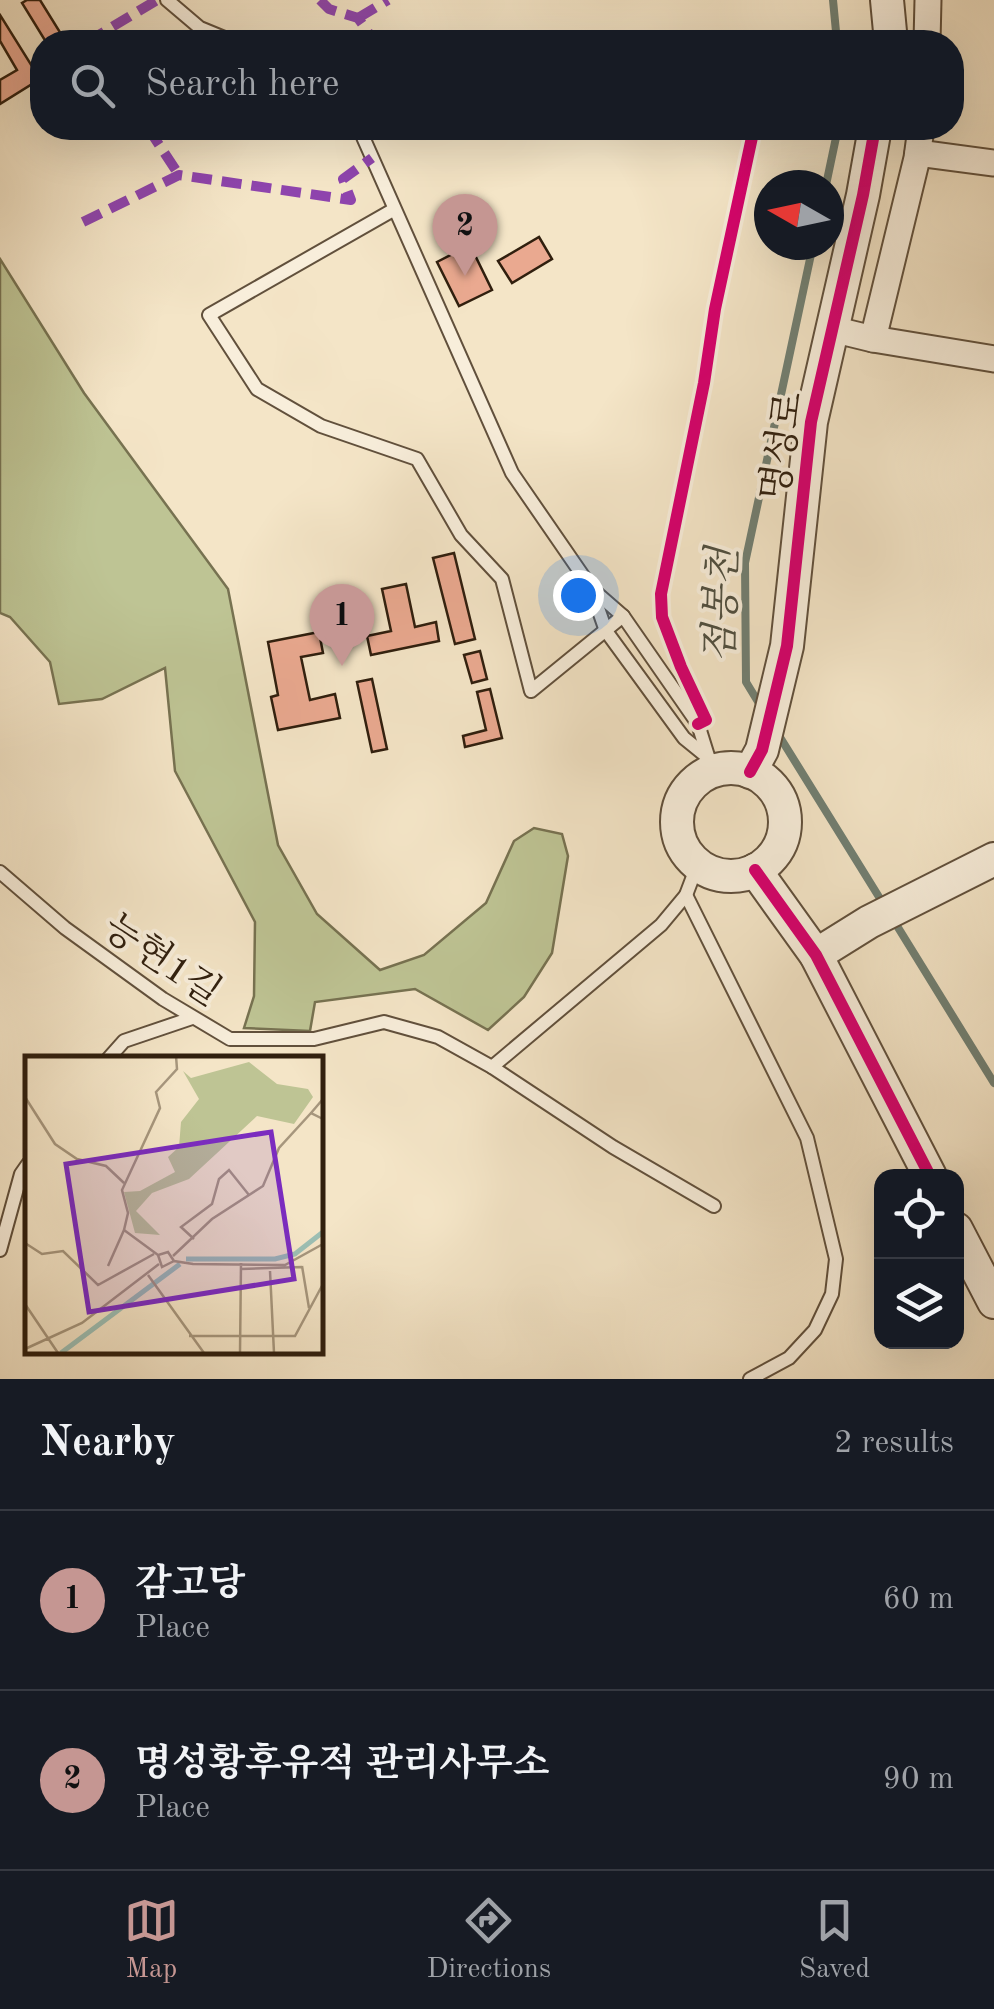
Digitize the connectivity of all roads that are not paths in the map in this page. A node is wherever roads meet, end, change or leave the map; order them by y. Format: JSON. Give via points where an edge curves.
{"nodes":[{"id":1,"x":167,"y":0,"type":"edge"},
{"id":2,"x":887,"y":0,"type":"edge"},
{"id":3,"x":928,"y":0,"type":"edge"},
{"id":4,"x":205,"y":30,"type":"edge"},
{"id":5,"x":890,"y":30,"type":"edge"},
{"id":6,"x":928,"y":30,"type":"edge"},
{"id":7,"x":364,"y":140,"type":"edge"},
{"id":8,"x":873,"y":140,"type":"edge"},
{"id":9,"x":919,"y":140,"type":"edge"},
{"id":10,"x":994,"y":164,"type":"edge"},
{"id":11,"x":394,"y":210,"type":"junction"},
{"id":12,"x":832,"y":329,"type":"junction"},
{"id":13,"x":873,"y":338,"type":"junction"},
{"id":14,"x":994,"y":358,"type":"edge"},
{"id":15,"x":592,"y":589,"type":"junction"},
{"id":16,"x":623,"y":616,"type":"junction"},
{"id":17,"x":606,"y":631,"type":"junction"},
{"id":18,"x":756,"y":761,"type":"junction"},
{"id":19,"x":712,"y":766,"type":"junction"},
{"id":20,"x":994,"y":859,"type":"edge"},
{"id":21,"x":755,"y":870,"type":"junction"},
{"id":22,"x":0,"y":872,"type":"edge"},
{"id":23,"x":692,"y":881,"type":"junction"},
{"id":24,"x":816,"y":955,"type":"junction"},
{"id":25,"x":192,"y":1018,"type":"junction"},
{"id":26,"x":111,"y":1056,"type":"edge"},
{"id":27,"x":492,"y":1067,"type":"junction"},
{"id":28,"x":25,"y":1169,"type":"edge"},
{"id":29,"x":926,"y":1169,"type":"edge"},
{"id":30,"x":714,"y":1206,"type":"dead end"},
{"id":31,"x":964,"y":1244,"type":"edge"},
{"id":32,"x":0,"y":1250,"type":"edge"},
{"id":33,"x":994,"y":1302,"type":"edge"},
{"id":34,"x":750,"y":1379,"type":"edge"}],
"edges":[{"from":1,"to":4,"type":"lane"},
{"from":2,"to":5,"type":"street"},
{"from":3,"to":6,"type":"street"},
{"from":7,"to":11,"type":"lane"},
{"from":8,"to":12,"type":"street","name":"명성로"},
{"from":9,"to":10,"type":"street"},
{"from":9,"to":13,"type":"street"},
{"from":11,"to":15,"type":"lane","via":[[512,473]]},
{"from":11,"to":17,"type":"lane","via":[[209,315],[257,389],[321,426],[418,460],[461,534],[502,580],[532,692]]},
{"from":12,"to":13,"type":"street"},
{"from":12,"to":18,"type":"street","name":"명성로","via":[[811,422],[787,646]]},
{"from":13,"to":14,"type":"street"},
{"from":15,"to":16,"type":"lane"},
{"from":15,"to":17,"type":"lane"},
{"from":16,"to":17,"type":"lane"},
{"from":16,"to":19,"type":"lane","via":[[698,724]]},
{"from":17,"to":19,"type":"lane"},
{"from":18,"to":19,"type":"street"},
{"from":18,"to":21,"type":"street","via":[[758,775],[781,802],[784,820],[775,854]]},
{"from":19,"to":23,"type":"street","via":[[692,784],[677,816]]},
{"from":20,"to":24,"type":"street"},
{"from":21,"to":23,"type":"street"},
{"from":21,"to":24,"type":"street"},
{"from":22,"to":25,"type":"lane","name":"능현1길","via":[[65,928]]},
{"from":23,"to":27,"type":"lane","via":[[661,925]]},
{"from":23,"to":34,"type":"lane","via":[[807,1138],[836,1259],[832,1294],[815,1330],[789,1358]]},
{"from":24,"to":29,"type":"street"},
{"from":25,"to":26,"type":"lane","via":[[124,1041]]},
{"from":25,"to":27,"type":"lane","name":"능현1길","via":[[230,1039],[314,1039],[384,1022],[438,1036]]},
{"from":27,"to":30,"type":"lane","name":"능현1길"},
{"from":28,"to":32,"type":"lane"},
{"from":31,"to":33,"type":"street"}]}
